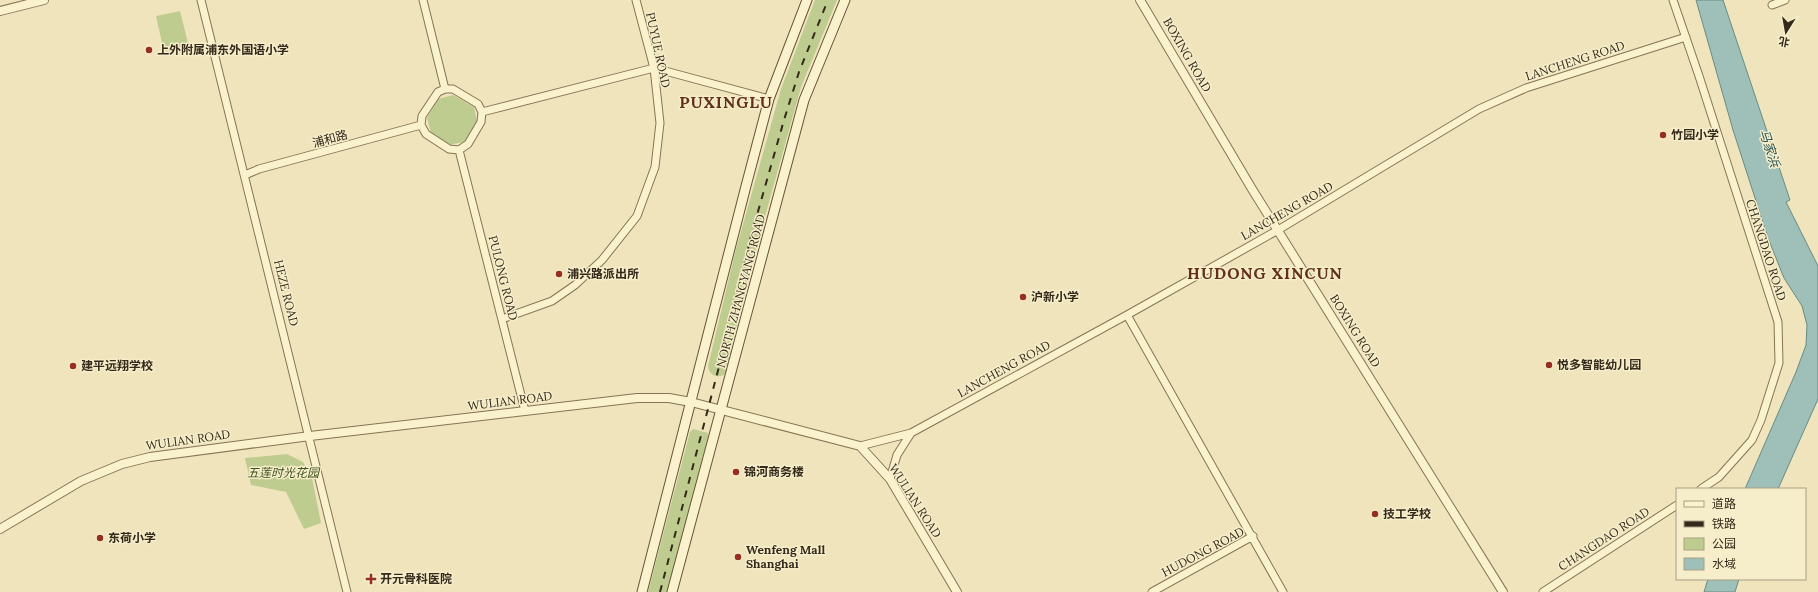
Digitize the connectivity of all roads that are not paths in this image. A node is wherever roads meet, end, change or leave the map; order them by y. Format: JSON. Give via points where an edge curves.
{"nodes":[{"id":1,"x":44,"y":0,"type":"edge"},
{"id":2,"x":201,"y":0,"type":"edge"},
{"id":3,"x":423,"y":0,"type":"edge"},
{"id":4,"x":636,"y":0,"type":"edge"},
{"id":5,"x":807,"y":0,"type":"edge"},
{"id":6,"x":845,"y":0,"type":"edge"},
{"id":7,"x":1140,"y":0,"type":"edge"},
{"id":8,"x":1673,"y":0,"type":"edge"},
{"id":9,"x":1785,"y":0,"type":"edge"},
{"id":10,"x":1772,"y":5,"type":"dead end"},
{"id":11,"x":0,"y":12,"type":"edge"},
{"id":12,"x":1686,"y":37,"type":"junction"},
{"id":13,"x":654,"y":68,"type":"junction"},
{"id":14,"x":445,"y":90,"type":"junction"},
{"id":15,"x":769,"y":100,"type":"junction"},
{"id":16,"x":482,"y":112,"type":"junction"},
{"id":17,"x":421,"y":125,"type":"junction"},
{"id":18,"x":459,"y":150,"type":"junction"},
{"id":19,"x":245,"y":175,"type":"junction"},
{"id":20,"x":1278,"y":230,"type":"junction"},
{"id":21,"x":1127,"y":315,"type":"junction"},
{"id":22,"x":502,"y":319,"type":"junction"},
{"id":23,"x":691,"y":402,"type":"junction"},
{"id":24,"x":720,"y":410,"type":"junction"},
{"id":25,"x":525,"y":411,"type":"junction"},
{"id":26,"x":911,"y":433,"type":"junction"},
{"id":27,"x":310,"y":436,"type":"junction"},
{"id":28,"x":860,"y":446,"type":"junction"},
{"id":29,"x":890,"y":479,"type":"junction"},
{"id":30,"x":1702,"y":488,"type":"edge"},
{"id":31,"x":1676,"y":506,"type":"edge"},
{"id":32,"x":0,"y":529,"type":"edge"},
{"id":33,"x":1253,"y":536,"type":"junction"},
{"id":34,"x":347,"y":592,"type":"edge"},
{"id":35,"x":642,"y":592,"type":"edge"},
{"id":36,"x":672,"y":592,"type":"edge"},
{"id":37,"x":957,"y":592,"type":"edge"},
{"id":38,"x":1152,"y":592,"type":"edge"},
{"id":39,"x":1283,"y":592,"type":"edge"},
{"id":40,"x":1503,"y":592,"type":"edge"},
{"id":41,"x":1543,"y":592,"type":"edge"}],
"edges":[{"from":1,"to":11,"type":"street"},
{"from":2,"to":19,"type":"street","name":"HEZE ROAD"},
{"from":3,"to":14,"type":"street"},
{"from":4,"to":13,"type":"street","name":"PUYUE ROAD"},
{"from":5,"to":15,"type":"main road","name":"NORTH ZHANGYANG ROAD"},
{"from":6,"to":24,"type":"main road","name":"NORTH ZHANGYANG ROAD","via":[[804,100]]},
{"from":7,"to":20,"type":"street","name":"BOXING ROAD"},
{"from":8,"to":12,"type":"street","name":"CHANGDAO ROAD"},
{"from":9,"to":10,"type":"street"},
{"from":12,"to":20,"type":"street","name":"LANCHENG ROAD","via":[[1526,88],[1480,109]]},
{"from":12,"to":30,"type":"street","name":"CHANGDAO ROAD","via":[[1778,322],[1779,364],[1762,420],[1752,440],[1719,477]]},
{"from":13,"to":15,"type":"street"},
{"from":13,"to":16,"type":"street"},
{"from":13,"to":22,"type":"street","name":"PUYUE ROAD","via":[[660,123],[655,167],[637,216],[602,260],[575,285],[552,301]]},
{"from":14,"to":16,"type":"street","via":[[453,89],[478,104]]},
{"from":14,"to":17,"type":"street","via":[[438,92],[422,116]]},
{"from":15,"to":23,"type":"main road","name":"NORTH ZHANGYANG ROAD"},
{"from":16,"to":18,"type":"street","via":[[481,122],[468,144]]},
{"from":17,"to":18,"type":"street","via":[[426,134],[449,149]]},
{"from":17,"to":19,"type":"street","name":"浦和路","via":[[259,168]]},
{"from":18,"to":22,"type":"street","name":"PULONG ROAD"},
{"from":19,"to":27,"type":"street","name":"HEZE ROAD"},
{"from":20,"to":21,"type":"street","name":"LANCHENG ROAD"},
{"from":20,"to":40,"type":"street","name":"BOXING ROAD"},
{"from":21,"to":26,"type":"street","name":"LANCHENG ROAD"},
{"from":21,"to":33,"type":"street"},
{"from":22,"to":25,"type":"street","name":"PULONG ROAD"},
{"from":23,"to":24,"type":"street","name":"WULIAN ROAD"},
{"from":23,"to":25,"type":"street","name":"WULIAN ROAD","via":[[669,398],[637,398]]},
{"from":23,"to":35,"type":"main road","name":"NORTH ZHANGYANG ROAD"},
{"from":24,"to":28,"type":"street","name":"WULIAN ROAD"},
{"from":24,"to":36,"type":"main road","name":"NORTH ZHANGYANG ROAD"},
{"from":25,"to":27,"type":"street","name":"WULIAN ROAD"},
{"from":26,"to":28,"type":"street","name":"LANCHENG ROAD"},
{"from":26,"to":29,"type":"street","name":"LANCHENG ROAD","via":[[897,455]]},
{"from":27,"to":32,"type":"street","name":"WULIAN ROAD","via":[[165,454],[122,464],[68,487]]},
{"from":27,"to":34,"type":"street","name":"HEZE ROAD"},
{"from":28,"to":29,"type":"street","name":"WULIAN ROAD"},
{"from":29,"to":37,"type":"street","name":"WULIAN ROAD"},
{"from":31,"to":41,"type":"street","name":"CHANGDAO ROAD"},
{"from":33,"to":38,"type":"street","name":"HUDONG ROAD"},
{"from":33,"to":39,"type":"street","name":"HUDONG ROAD"}]}
